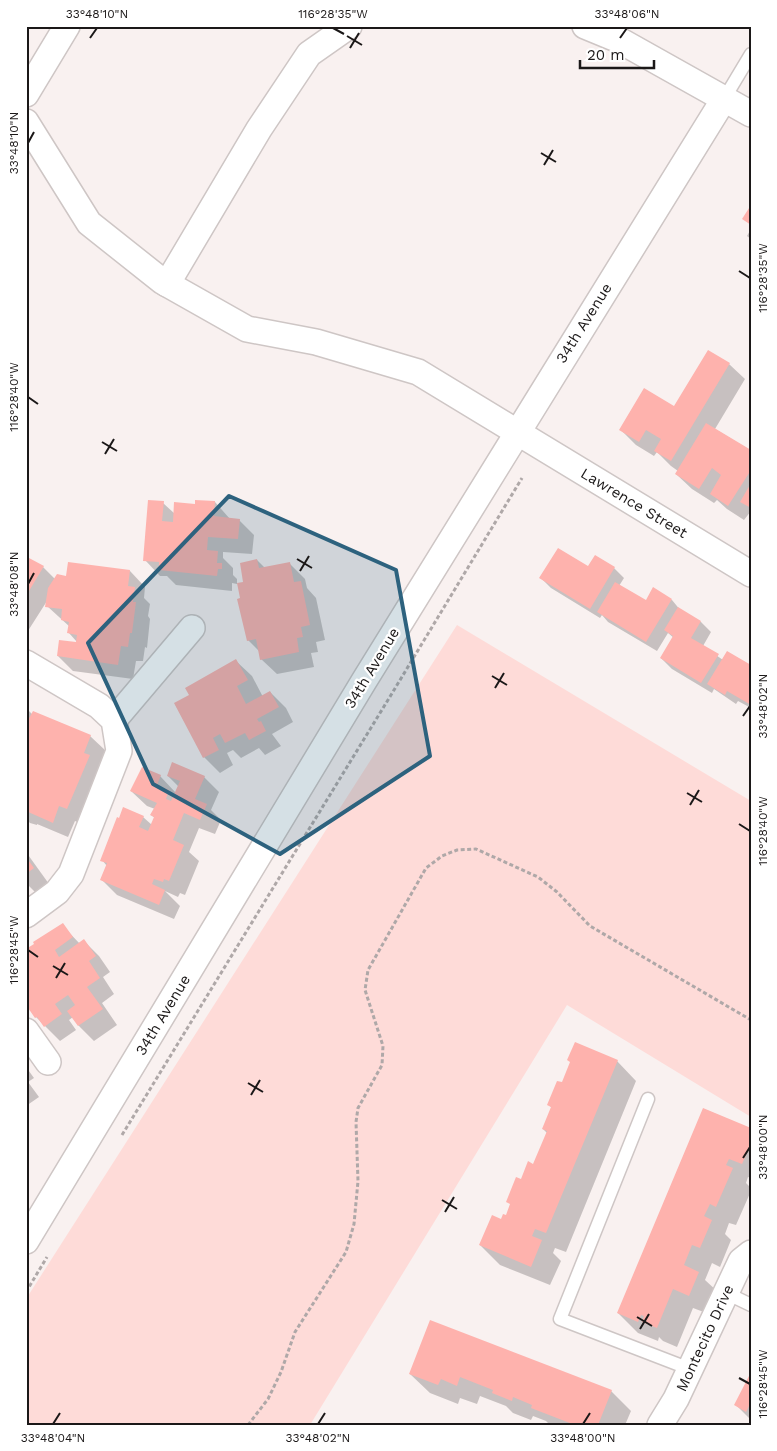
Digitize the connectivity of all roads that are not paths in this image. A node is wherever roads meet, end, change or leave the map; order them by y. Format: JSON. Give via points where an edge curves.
{"nodes":[{"id":1,"x":67,"y":26,"type":"edge"},
{"id":2,"x":349,"y":26,"type":"edge"},
{"id":3,"x":585,"y":26,"type":"edge"},
{"id":4,"x":751,"y":54,"type":"edge"},
{"id":5,"x":26,"y":94,"type":"edge"},
{"id":6,"x":724,"y":98,"type":"junction"},
{"id":7,"x":751,"y":114,"type":"edge"},
{"id":8,"x":26,"y":122,"type":"edge"},
{"id":9,"x":167,"y":284,"type":"junction"},
{"id":10,"x":517,"y":432,"type":"junction"},
{"id":11,"x":751,"y":574,"type":"edge"},
{"id":12,"x":192,"y":628,"type":"dead end"},
{"id":13,"x":26,"y":663,"type":"edge"},
{"id":14,"x":114,"y":720,"type":"junction"},
{"id":15,"x":26,"y":915,"type":"edge"},
{"id":16,"x":26,"y":1031,"type":"edge"},
{"id":17,"x":48,"y":1062,"type":"dead end"},
{"id":18,"x":648,"y":1099,"type":"dead end"},
{"id":19,"x":30,"y":1228,"type":"edge"},
{"id":20,"x":751,"y":1253,"type":"edge"},
{"id":21,"x":726,"y":1293,"type":"junction"},
{"id":22,"x":751,"y":1305,"type":"edge"},
{"id":23,"x":690,"y":1369,"type":"junction"},
{"id":24,"x":660,"y":1425,"type":"edge"}],
"edges":[{"from":1,"to":5,"type":"street"},
{"from":2,"to":9,"type":"street","via":[[309,54],[259,129]]},
{"from":3,"to":6,"type":"street","via":[[619,40]]},
{"from":4,"to":6,"type":"lane"},
{"from":6,"to":7,"type":"street"},
{"from":6,"to":10,"type":"street","name":"34th Avenue"},
{"from":8,"to":9,"type":"street","name":"Lawrence Street","via":[[89,223]]},
{"from":9,"to":10,"type":"street","name":"Lawrence Street","via":[[247,329],[316,342],[418,372]]},
{"from":10,"to":11,"type":"street","name":"Lawrence Street"},
{"from":10,"to":19,"type":"street","name":"34th Avenue"},
{"from":12,"to":14,"type":"street"},
{"from":13,"to":14,"type":"street","via":[[99,706]]},
{"from":14,"to":15,"type":"street","via":[[119,751],[72,874],[57,892]]},
{"from":16,"to":17,"type":"street"},
{"from":18,"to":23,"type":"lane","via":[[560,1319]]},
{"from":20,"to":21,"type":"street","name":"Montecito Drive","via":[[741,1261]]},
{"from":21,"to":22,"type":"lane"},
{"from":21,"to":23,"type":"street","name":"Montecito Drive"},
{"from":23,"to":24,"type":"street","name":"Montecito Drive"}]}
